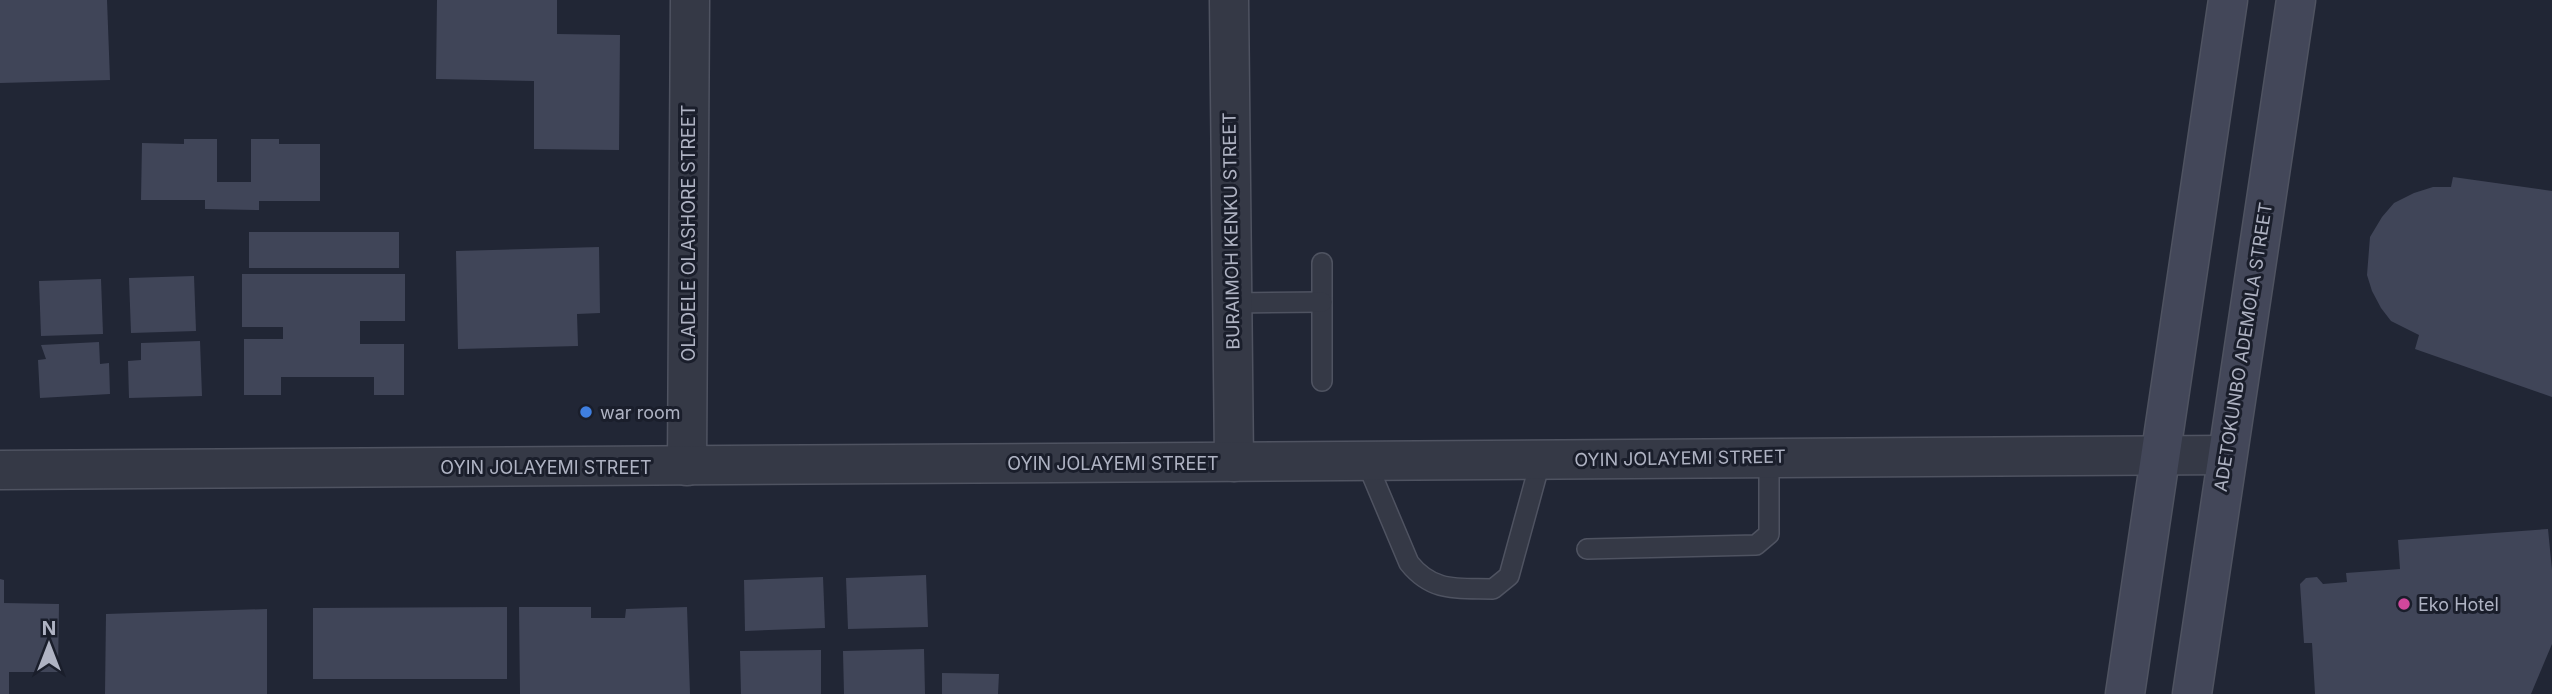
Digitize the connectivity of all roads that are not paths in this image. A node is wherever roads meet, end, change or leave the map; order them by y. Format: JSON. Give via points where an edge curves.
{"nodes":[{"id":1,"x":690,"y":0,"type":"edge"},
{"id":2,"x":1229,"y":0,"type":"edge"},
{"id":3,"x":2228,"y":0,"type":"edge"},
{"id":4,"x":2296,"y":0,"type":"edge"},
{"id":5,"x":1322,"y":263,"type":"dead end"},
{"id":6,"x":1322,"y":302,"type":"junction"},
{"id":7,"x":1232,"y":303,"type":"junction"},
{"id":8,"x":1322,"y":381,"type":"dead end"},
{"id":9,"x":2160,"y":454,"type":"junction"},
{"id":10,"x":2227,"y":455,"type":"junction"},
{"id":11,"x":1769,"y":457,"type":"junction"},
{"id":12,"x":1541,"y":459,"type":"junction"},
{"id":13,"x":1366,"y":461,"type":"junction"},
{"id":14,"x":1234,"y":462,"type":"junction"},
{"id":15,"x":687,"y":466,"type":"junction"},
{"id":16,"x":0,"y":470,"type":"edge"},
{"id":17,"x":1587,"y":549,"type":"dead end"},
{"id":18,"x":2125,"y":694,"type":"edge"},
{"id":19,"x":2192,"y":694,"type":"edge"}],
"edges":[{"from":1,"to":15,"type":"street","name":"OLADELE OLASHORE STREET"},
{"from":2,"to":7,"type":"street","name":"BURAIMOH KENKU STREET"},
{"from":3,"to":9,"type":"main road"},
{"from":4,"to":10,"type":"main road","name":"ADETOKUNBO ADEMOLA STREET"},
{"from":5,"to":6,"type":"lane"},
{"from":6,"to":7,"type":"lane"},
{"from":6,"to":8,"type":"lane"},
{"from":7,"to":14,"type":"street","name":"BURAIMOH KENKU STREET"},
{"from":9,"to":10,"type":"street","name":"OYIN JOLAYEMI STREET"},
{"from":9,"to":11,"type":"street","name":"OYIN JOLAYEMI STREET"},
{"from":9,"to":18,"type":"main road"},
{"from":10,"to":19,"type":"main road","name":"ADETOKUNBO ADEMOLA STREET"},
{"from":11,"to":12,"type":"street","name":"OYIN JOLAYEMI STREET"},
{"from":11,"to":17,"type":"lane","via":[[1769,534],[1756,545]]},
{"from":12,"to":13,"type":"street","name":"OYIN JOLAYEMI STREET"},
{"from":12,"to":13,"type":"lane","via":[[1509,576],[1493,589],[1439,587],[1419,575],[1409,563]]},
{"from":13,"to":14,"type":"street","name":"OYIN JOLAYEMI STREET"},
{"from":14,"to":15,"type":"street","name":"OYIN JOLAYEMI STREET"},
{"from":15,"to":16,"type":"street","name":"OYIN JOLAYEMI STREET"}]}
